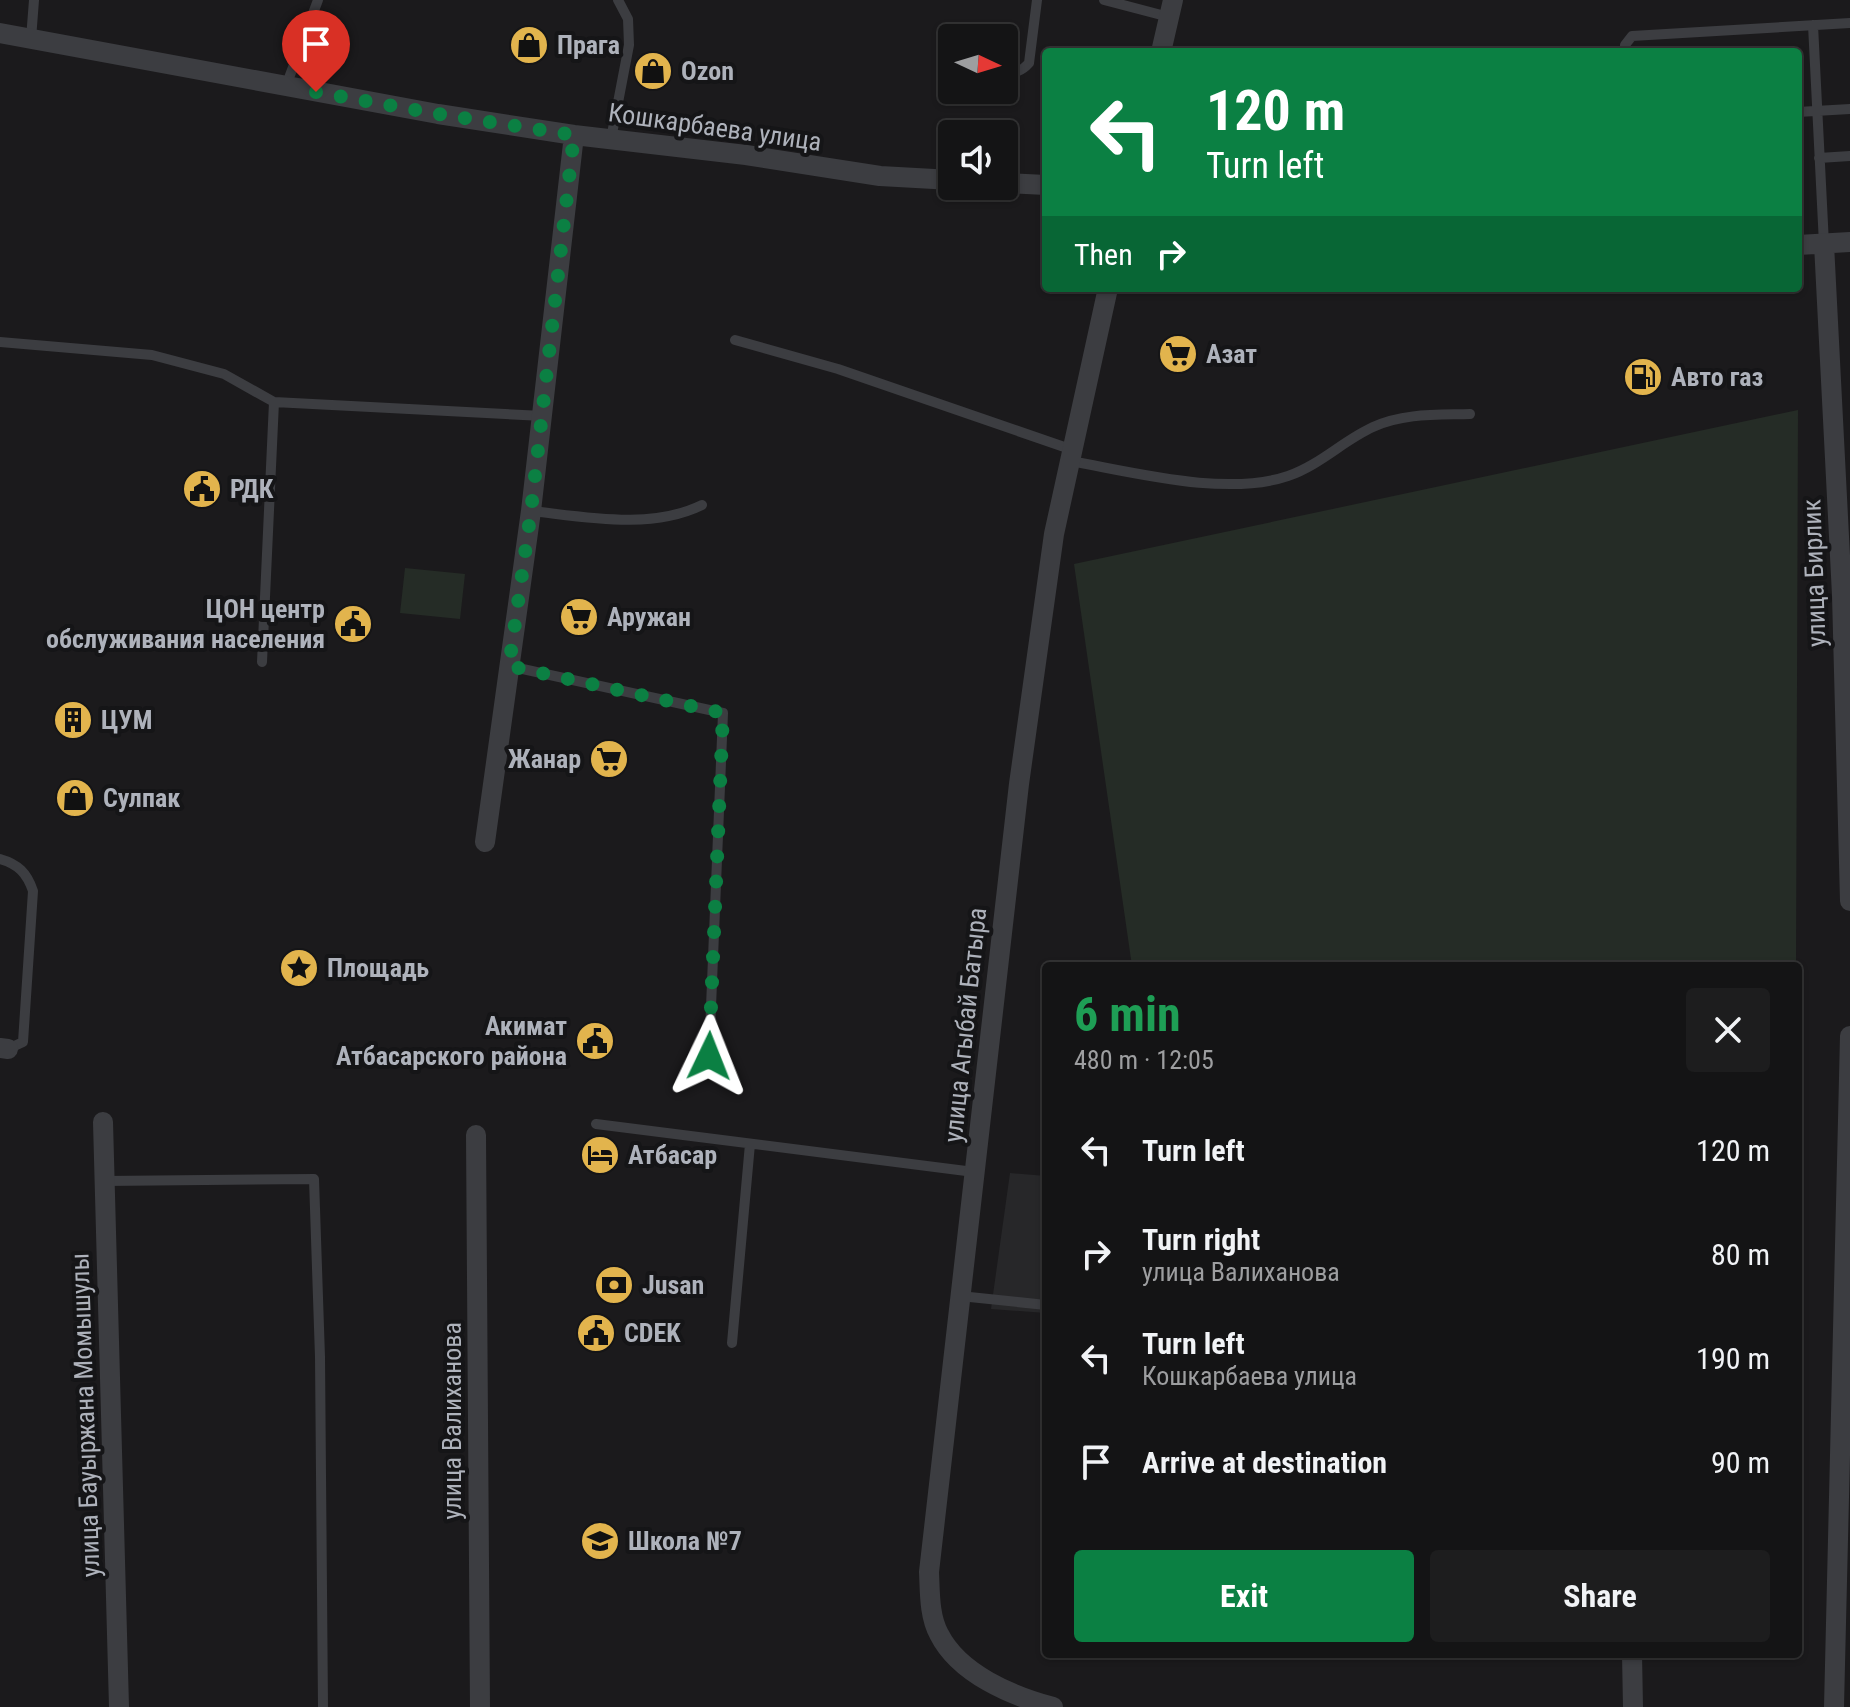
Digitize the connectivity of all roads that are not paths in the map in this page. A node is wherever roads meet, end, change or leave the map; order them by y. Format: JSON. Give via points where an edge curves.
{"nodes":[{"id":1,"x":34,"y":0,"type":"edge"},
{"id":2,"x":318,"y":0,"type":"edge"},
{"id":3,"x":618,"y":0,"type":"edge"},
{"id":4,"x":1037,"y":0,"type":"edge"},
{"id":5,"x":1104,"y":0,"type":"edge"},
{"id":6,"x":1171,"y":9,"type":"edge"},
{"id":7,"x":1850,"y":23,"type":"edge"},
{"id":8,"x":1813,"y":25,"type":"junction"},
{"id":9,"x":0,"y":33,"type":"edge"},
{"id":10,"x":31,"y":39,"type":"junction"},
{"id":11,"x":1162,"y":48,"type":"edge"},
{"id":12,"x":1625,"y":48,"type":"edge"},
{"id":13,"x":1018,"y":71,"type":"edge"},
{"id":14,"x":286,"y":86,"type":"junction"},
{"id":15,"x":1850,"y":109,"type":"edge"},
{"id":16,"x":1817,"y":110,"type":"junction"},
{"id":17,"x":1802,"y":112,"type":"edge"},
{"id":18,"x":574,"y":135,"type":"junction"},
{"id":19,"x":611,"y":139,"type":"junction"},
{"id":20,"x":1850,"y":156,"type":"edge"},
{"id":21,"x":1819,"y":158,"type":"junction"},
{"id":22,"x":938,"y":179,"type":"edge"},
{"id":23,"x":1018,"y":184,"type":"edge"},
{"id":24,"x":1042,"y":185,"type":"edge"},
{"id":25,"x":1850,"y":242,"type":"edge"},
{"id":26,"x":1824,"y":244,"type":"junction"},
{"id":27,"x":1802,"y":245,"type":"edge"},
{"id":28,"x":1107,"y":292,"type":"edge"},
{"id":29,"x":735,"y":340,"type":"dead end"},
{"id":30,"x":0,"y":342,"type":"edge"},
{"id":31,"x":274,"y":402,"type":"junction"},
{"id":32,"x":1470,"y":414,"type":"dead end"},
{"id":33,"x":543,"y":416,"type":"junction"},
{"id":34,"x":1071,"y":456,"type":"junction"},
{"id":35,"x":702,"y":505,"type":"dead end"},
{"id":36,"x":531,"y":511,"type":"junction"},
{"id":37,"x":262,"y":662,"type":"dead end"},
{"id":38,"x":509,"y":666,"type":"junction"},
{"id":39,"x":485,"y":842,"type":"dead end"},
{"id":40,"x":0,"y":859,"type":"edge"},
{"id":41,"x":1850,"y":901,"type":"edge"},
{"id":42,"x":1850,"y":1036,"type":"edge"},
{"id":43,"x":4,"y":1049,"type":"edge"},
{"id":44,"x":709,"y":1056,"type":"dead end"},
{"id":45,"x":103,"y":1122,"type":"dead end"},
{"id":46,"x":596,"y":1124,"type":"dead end"},
{"id":47,"x":476,"y":1135,"type":"dead end"},
{"id":48,"x":750,"y":1144,"type":"junction"},
{"id":49,"x":974,"y":1172,"type":"junction"},
{"id":50,"x":104,"y":1181,"type":"junction"},
{"id":51,"x":960,"y":1296,"type":"junction"},
{"id":52,"x":1042,"y":1305,"type":"edge"},
{"id":53,"x":732,"y":1343,"type":"dead end"},
{"id":54,"x":1844,"y":1434,"type":"edge"},
{"id":55,"x":1632,"y":1658,"type":"edge"},
{"id":56,"x":119,"y":1707,"type":"edge"},
{"id":57,"x":323,"y":1707,"type":"edge"},
{"id":58,"x":480,"y":1707,"type":"edge"},
{"id":59,"x":1053,"y":1707,"type":"edge"},
{"id":60,"x":1633,"y":1707,"type":"edge"},
{"id":61,"x":1834,"y":1707,"type":"edge"}],
"edges":[{"from":1,"to":10,"type":"lane"},
{"from":2,"to":14,"type":"lane"},
{"from":3,"to":19,"type":"lane","via":[[628,19],[629,45]]},
{"from":4,"to":13,"type":"lane","via":[[1029,63]]},
{"from":5,"to":6,"type":"lane"},
{"from":6,"to":11,"type":"street"},
{"from":7,"to":8,"type":"lane"},
{"from":8,"to":12,"type":"lane","via":[[1632,36]]},
{"from":8,"to":16,"type":"lane"},
{"from":9,"to":10,"type":"street","name":"Кошкарбаева улица"},
{"from":10,"to":14,"type":"street","name":"Кошкарбаева улица"},
{"from":14,"to":18,"type":"street","name":"Кошкарбаева улица"},
{"from":15,"to":16,"type":"lane"},
{"from":16,"to":17,"type":"lane"},
{"from":16,"to":21,"type":"lane"},
{"from":18,"to":19,"type":"street","name":"Кошкарбаева улица"},
{"from":18,"to":33,"type":"street"},
{"from":19,"to":22,"type":"street","name":"Кошкарбаева улица"},
{"from":20,"to":21,"type":"lane"},
{"from":21,"to":26,"type":"lane"},
{"from":23,"to":24,"type":"street"},
{"from":25,"to":26,"type":"street"},
{"from":26,"to":27,"type":"street"},
{"from":26,"to":41,"type":"street","name":"улица Бирлик","via":[[1842,595]]},
{"from":28,"to":34,"type":"street","name":"улица Агыбай Батыра"},
{"from":29,"to":34,"type":"lane","via":[[838,369]]},
{"from":30,"to":31,"type":"lane","via":[[152,355],[224,374]]},
{"from":31,"to":33,"type":"lane"},
{"from":31,"to":37,"type":"lane"},
{"from":32,"to":34,"type":"lane","via":[[1412,416],[1373,427],[1287,476],[1253,483],[1194,483]]},
{"from":33,"to":36,"type":"street"},
{"from":34,"to":49,"type":"street","name":"улица Агыбай Батыра","via":[[1054,534],[1019,784]]},
{"from":35,"to":36,"type":"lane","via":[[684,514],[616,520]]},
{"from":36,"to":38,"type":"street"},
{"from":38,"to":39,"type":"street"},
{"from":38,"to":44,"type":"lane","via":[[723,713]]},
{"from":40,"to":43,"type":"lane","via":[[28,875],[33,891],[23,1042]]},
{"from":42,"to":54,"type":"street"},
{"from":45,"to":50,"type":"street","name":"улица Бауыржана Момышулы"},
{"from":46,"to":48,"type":"lane"},
{"from":47,"to":58,"type":"street","name":"улица Валиханова"},
{"from":48,"to":49,"type":"lane"},
{"from":48,"to":53,"type":"lane"},
{"from":49,"to":51,"type":"street","name":"улица Агыбай Батыра"},
{"from":50,"to":56,"type":"street","name":"улица Бауыржана Момышулы"},
{"from":50,"to":57,"type":"lane","via":[[314,1179]]},
{"from":51,"to":52,"type":"lane"},
{"from":51,"to":59,"type":"street","name":"улица Агыбай Батыра","via":[[929,1572],[931,1604],[938,1634],[975,1675]]},
{"from":54,"to":61,"type":"street"},
{"from":55,"to":60,"type":"street"}]}
